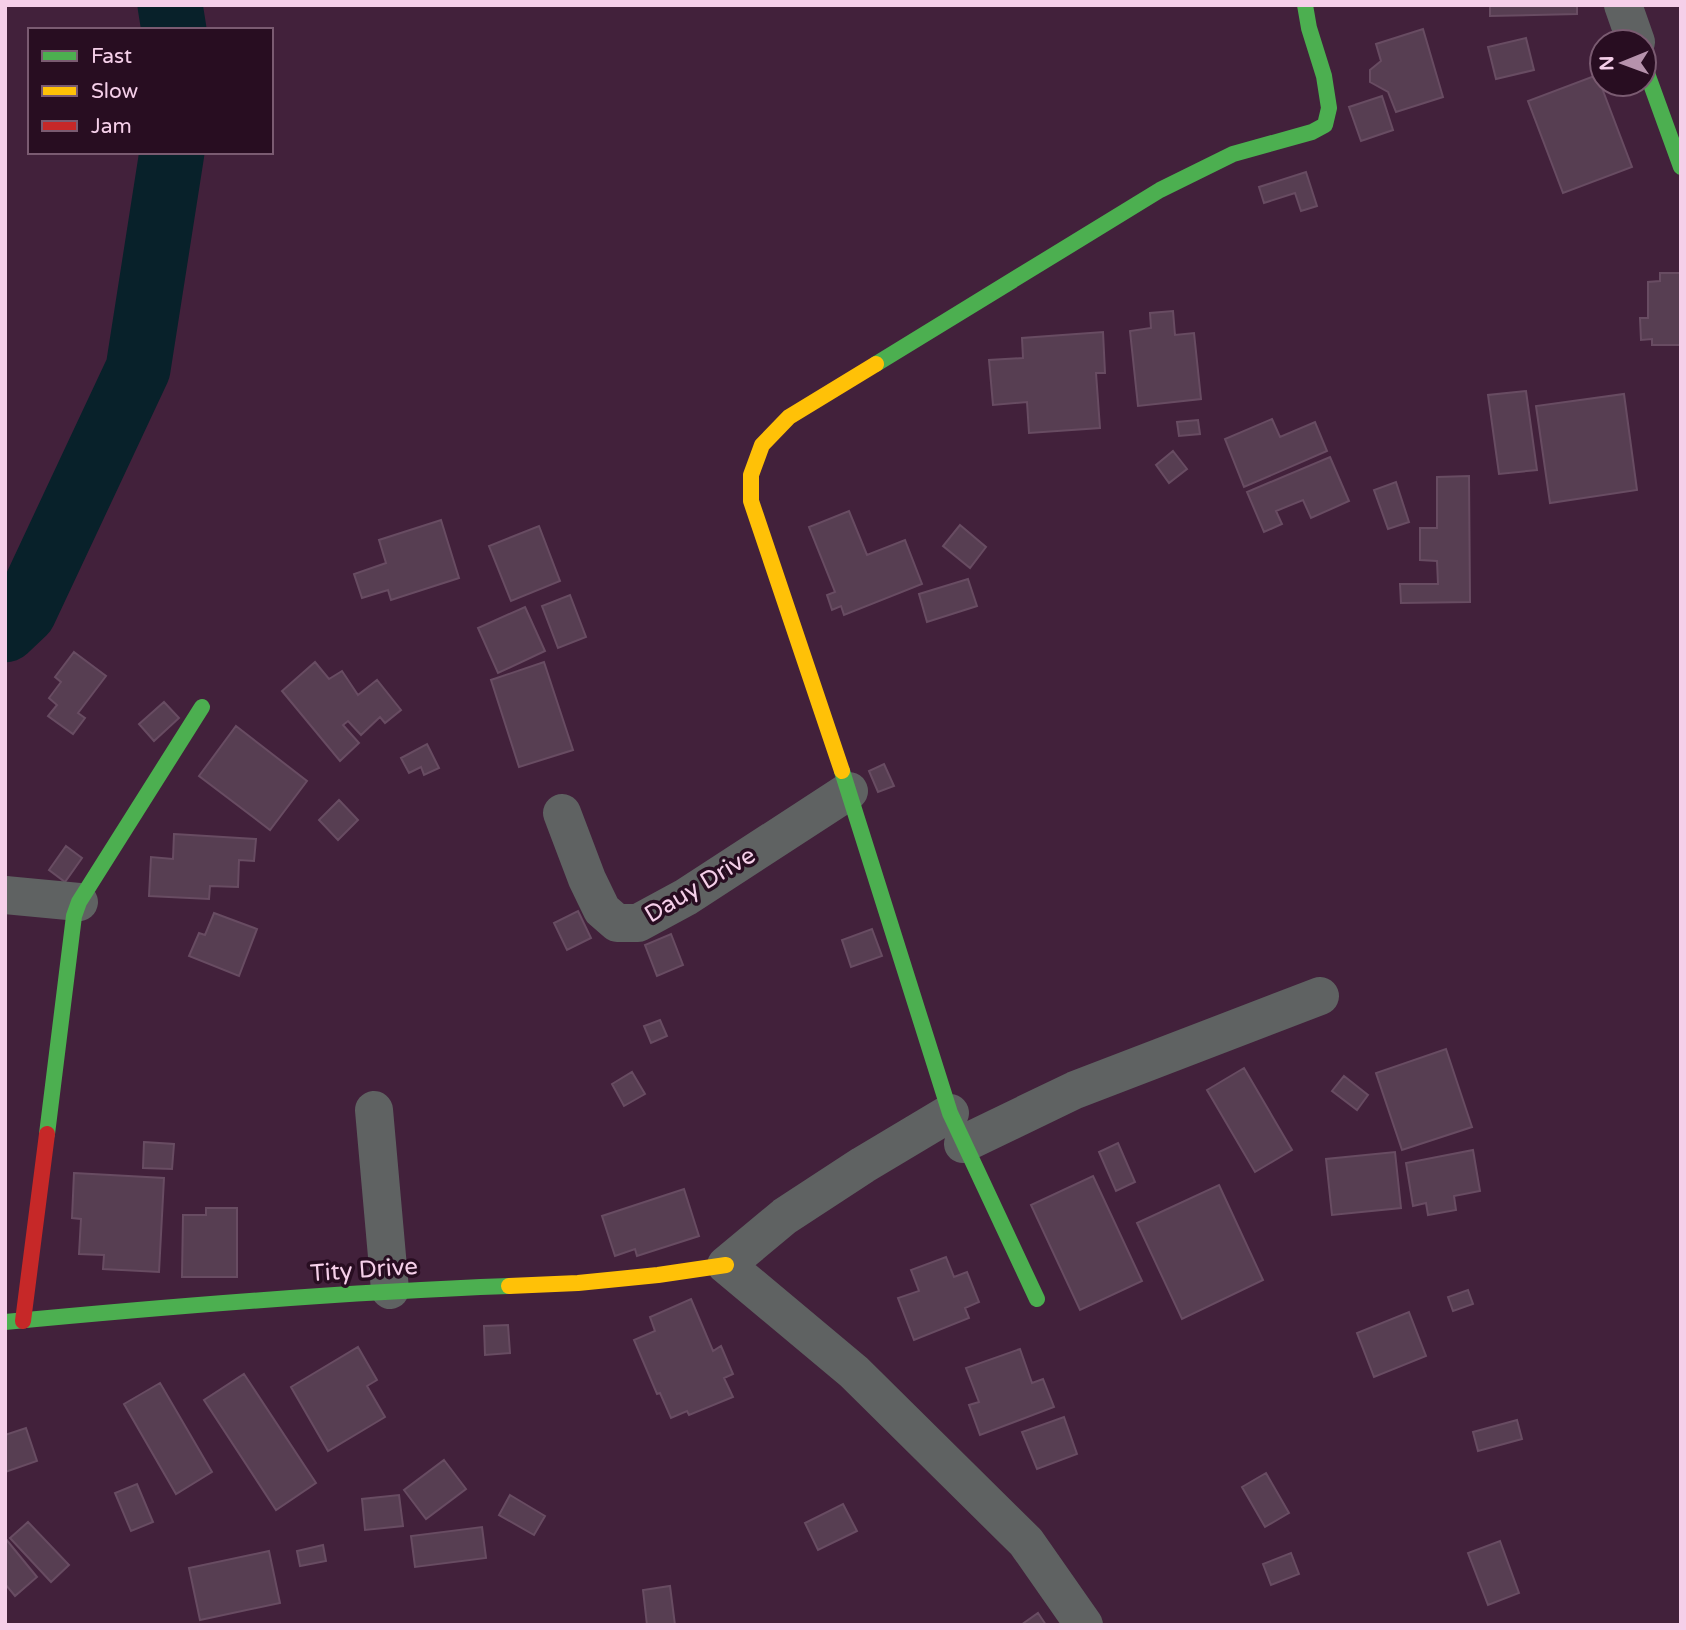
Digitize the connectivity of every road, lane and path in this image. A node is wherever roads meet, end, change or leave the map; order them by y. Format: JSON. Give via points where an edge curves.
{"nodes":[{"id":1,"x":1305,"y":5,"type":"edge"},
{"id":2,"x":1623,"y":5,"type":"edge"},
{"id":3,"x":1631,"y":28,"type":"edge"},
{"id":4,"x":1656,"y":98,"type":"edge"},
{"id":5,"x":1681,"y":167,"type":"edge"},
{"id":6,"x":202,"y":707,"type":"dead end"},
{"id":7,"x":849,"y":791,"type":"junction"},
{"id":8,"x":562,"y":813,"type":"dead end"},
{"id":9,"x":5,"y":895,"type":"edge"},
{"id":10,"x":79,"y":902,"type":"junction"},
{"id":11,"x":1320,"y":996,"type":"dead end"},
{"id":12,"x":374,"y":1110,"type":"dead end"},
{"id":13,"x":957,"y":1128,"type":"junction"},
{"id":14,"x":726,"y":1265,"type":"junction"},
{"id":15,"x":390,"y":1290,"type":"junction"},
{"id":16,"x":1037,"y":1299,"type":"dead end"},
{"id":17,"x":23,"y":1321,"type":"junction"},
{"id":18,"x":5,"y":1322,"type":"edge"},
{"id":19,"x":1084,"y":1625,"type":"edge"}],
"edges":[{"from":1,"to":7,"type":"street","via":[[1326,87],[1329,108],[1325,125],[1233,154],[1160,190],[789,416],[762,445],[751,475],[751,500]]},
{"from":2,"to":3,"type":"street"},
{"from":4,"to":5,"type":"street"},
{"from":6,"to":10,"type":"street"},
{"from":7,"to":8,"type":"street","name":"Dauy Drive","via":[[638,923],[617,923],[602,910]]},
{"from":7,"to":13,"type":"street"},
{"from":9,"to":10,"type":"street"},
{"from":10,"to":17,"type":"street"},
{"from":11,"to":13,"type":"street","via":[[1075,1090]]},
{"from":12,"to":15,"type":"street"},
{"from":13,"to":14,"type":"street","via":[[863,1165],[785,1216]]},
{"from":13,"to":16,"type":"street"},
{"from":14,"to":15,"type":"street","name":"Tity Drive","via":[[578,1283]]},
{"from":14,"to":19,"type":"street","via":[[854,1372],[1026,1542]]},
{"from":15,"to":17,"type":"street","name":"Tity Drive"},
{"from":17,"to":18,"type":"street","name":"Tity Drive"}]}
